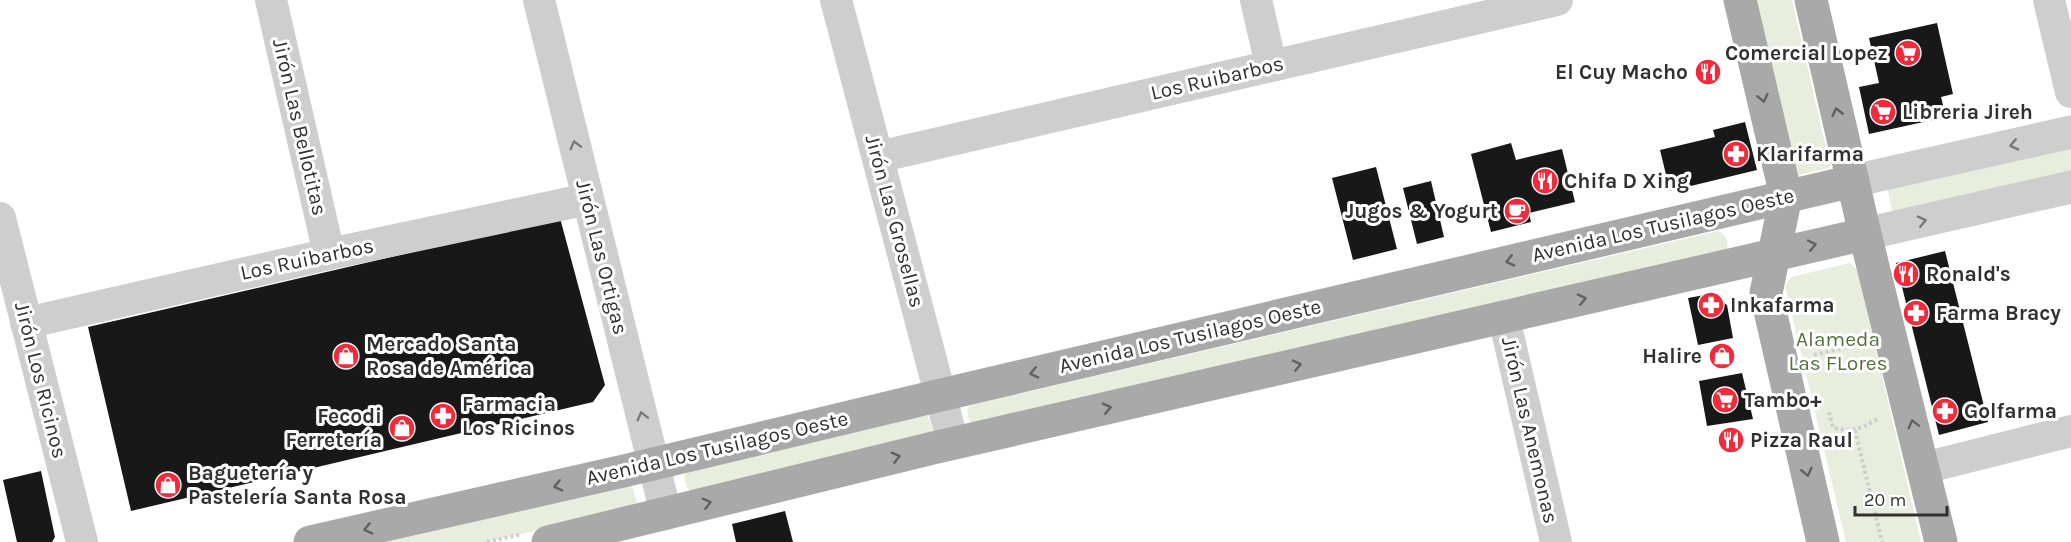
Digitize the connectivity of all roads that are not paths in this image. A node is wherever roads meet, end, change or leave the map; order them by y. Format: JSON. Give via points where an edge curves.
{"nodes":[{"id":1,"x":272,"y":0,"type":"edge"},
{"id":2,"x":539,"y":0,"type":"edge"},
{"id":3,"x":836,"y":0,"type":"edge"},
{"id":4,"x":1256,"y":0,"type":"edge"},
{"id":5,"x":1557,"y":0,"type":"edge"},
{"id":6,"x":1740,"y":0,"type":"edge"},
{"id":7,"x":1811,"y":0,"type":"edge"},
{"id":8,"x":2049,"y":0,"type":"edge"},
{"id":9,"x":1497,"y":7,"type":"edge"},
{"id":10,"x":1270,"y":65,"type":"junction"},
{"id":11,"x":2071,"y":92,"type":"edge"},
{"id":12,"x":2071,"y":132,"type":"edge"},
{"id":13,"x":878,"y":157,"type":"junction"},
{"id":14,"x":1853,"y":181,"type":"junction"},
{"id":15,"x":2071,"y":187,"type":"edge"},
{"id":16,"x":1786,"y":196,"type":"junction"},
{"id":17,"x":588,"y":199,"type":"junction"},
{"id":18,"x":0,"y":218,"type":"edge"},
{"id":19,"x":1865,"y":234,"type":"junction"},
{"id":20,"x":329,"y":254,"type":"junction"},
{"id":21,"x":1773,"y":254,"type":"junction"},
{"id":22,"x":1504,"y":318,"type":"junction"},
{"id":23,"x":26,"y":323,"type":"junction"},
{"id":24,"x":941,"y":394,"type":"junction"},
{"id":25,"x":2071,"y":431,"type":"edge"},
{"id":26,"x":953,"y":443,"type":"junction"},
{"id":27,"x":653,"y":464,"type":"junction"},
{"id":28,"x":1924,"y":468,"type":"junction"},
{"id":29,"x":666,"y":514,"type":"junction"},
{"id":30,"x":599,"y":536,"type":"edge"},
{"id":31,"x":533,"y":538,"type":"edge"},
{"id":32,"x":82,"y":542,"type":"edge"},
{"id":33,"x":310,"y":542,"type":"edge"},
{"id":34,"x":1556,"y":542,"type":"edge"},
{"id":35,"x":1823,"y":542,"type":"edge"},
{"id":36,"x":1941,"y":542,"type":"edge"}],
"edges":[{"from":1,"to":20,"type":"street","name":"Jirón Las Bellotitas"},
{"from":17,"to":2,"type":"street","name":"Jirón Las Ortigas","one_way":true},
{"from":3,"to":13,"type":"street","name":"Jirón Las Grosellas"},
{"from":4,"to":10,"type":"street"},
{"from":5,"to":9,"type":"street","name":"Los Ruibarbos"},
{"from":6,"to":16,"type":"main road","one_way":true},
{"from":14,"to":7,"type":"main road","one_way":true},
{"from":8,"to":11,"type":"street"},
{"from":9,"to":10,"type":"street","name":"Los Ruibarbos"},
{"from":10,"to":13,"type":"street","name":"Los Ruibarbos"},
{"from":12,"to":14,"type":"street","name":"Avenida Los Tusilagos Oeste","one_way":true},
{"from":13,"to":24,"type":"street","name":"Jirón Las Grosellas"},
{"from":14,"to":16,"type":"main road","name":"Avenida Los Tusilagos Oeste"},
{"from":14,"to":19,"type":"main road"},
{"from":19,"to":15,"type":"street","one_way":true},
{"from":16,"to":21,"type":"main road"},
{"from":16,"to":24,"type":"main road","name":"Avenida Los Tusilagos Oeste","one_way":true},
{"from":17,"to":20,"type":"street","name":"Los Ruibarbos"},
{"from":27,"to":17,"type":"street","name":"Jirón Las Ortigas","one_way":true},
{"from":18,"to":23,"type":"street","name":"Jirón Los Ricinos"},
{"from":21,"to":19,"type":"main road","one_way":true},
{"from":28,"to":19,"type":"main road","one_way":true},
{"from":20,"to":23,"type":"street","name":"Los Ruibarbos"},
{"from":22,"to":21,"type":"main road","one_way":true},
{"from":21,"to":35,"type":"main road","one_way":true,"via":[[1766,292]]},
{"from":26,"to":22,"type":"main road","one_way":true},
{"from":22,"to":34,"type":"street","name":"Jirón Las Anemonas"},
{"from":23,"to":32,"type":"street","name":"Jirón Los Ricinos"},
{"from":24,"to":26,"type":"street","name":"Jirón Las Grosellas"},
{"from":24,"to":27,"type":"main road","name":"Avenida Los Tusilagos Oeste"},
{"from":25,"to":28,"type":"street"},
{"from":29,"to":26,"type":"main road","one_way":true},
{"from":27,"to":29,"type":"street","name":"Jirón Las Ortigas"},
{"from":27,"to":33,"type":"main road","name":"Avenida Los Tusilagos Oeste","one_way":true},
{"from":28,"to":36,"type":"main road"},
{"from":29,"to":30,"type":"main road"},
{"from":30,"to":31,"type":"main road"}]}
